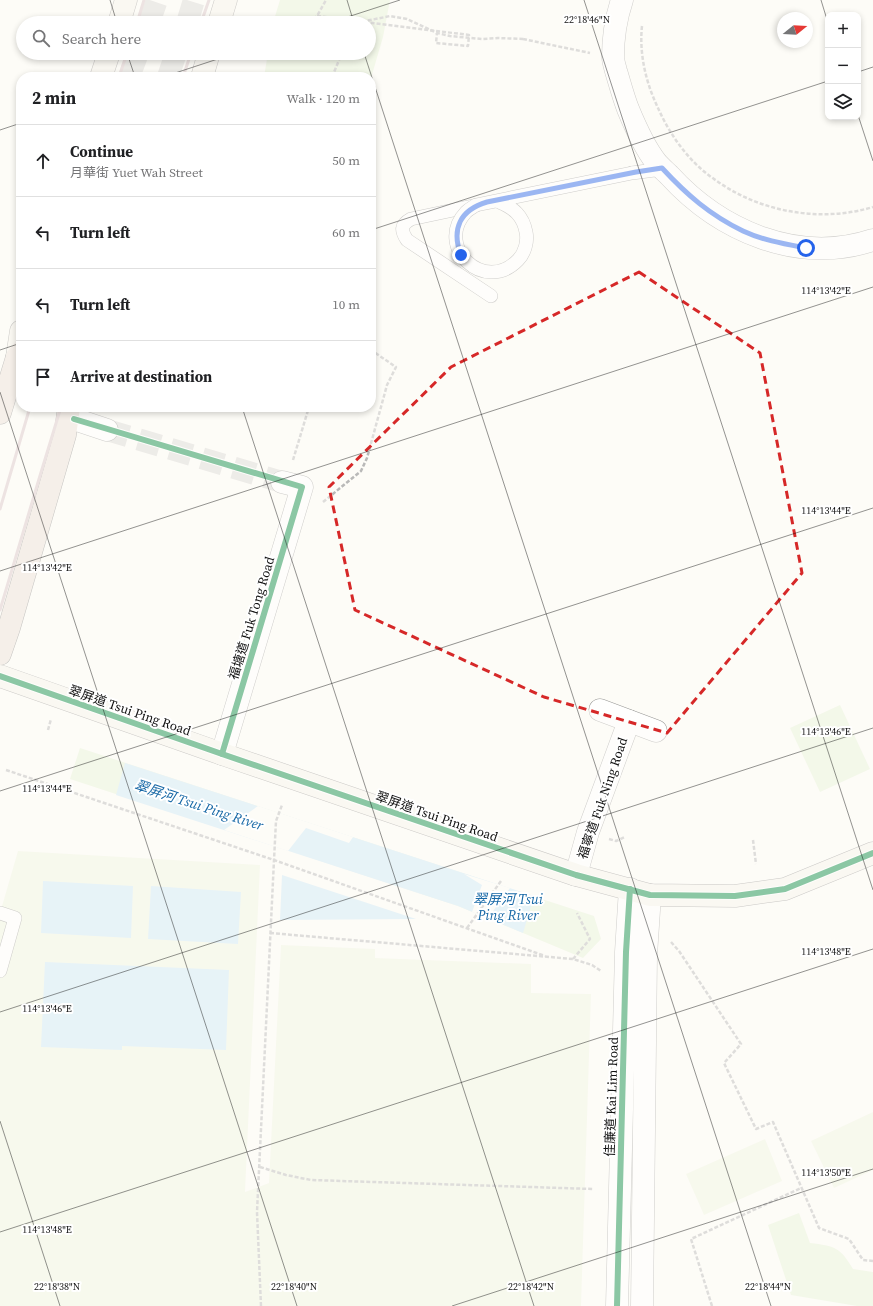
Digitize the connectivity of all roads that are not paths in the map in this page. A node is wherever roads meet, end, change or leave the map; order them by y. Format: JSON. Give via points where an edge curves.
{"nodes":[{"id":1,"x":126,"y":0,"type":"edge"},
{"id":2,"x":226,"y":0,"type":"edge"},
{"id":3,"x":622,"y":0,"type":"edge"},
{"id":4,"x":121,"y":16,"type":"edge"},
{"id":5,"x":221,"y":16,"type":"edge"},
{"id":6,"x":107,"y":60,"type":"edge"},
{"id":7,"x":207,"y":60,"type":"edge"},
{"id":8,"x":103,"y":72,"type":"edge"},
{"id":9,"x":203,"y":72,"type":"edge"},
{"id":10,"x":662,"y":168,"type":"junction"},
{"id":11,"x":873,"y":240,"type":"edge"},
{"id":12,"x":491,"y":296,"type":"dead end"},
{"id":13,"x":16,"y":364,"type":"edge"},
{"id":14,"x":0,"y":413,"type":"edge"},
{"id":15,"x":72,"y":417,"type":"edge"},
{"id":16,"x":108,"y":430,"type":"tunnel mouth"},
{"id":17,"x":290,"y":484,"type":"road end"},
{"id":18,"x":0,"y":654,"type":"edge"},
{"id":19,"x":0,"y":676,"type":"edge"},
{"id":20,"x":600,"y":710,"type":"dead end"},
{"id":21,"x":629,"y":721,"type":"junction"},
{"id":22,"x":656,"y":731,"type":"dead end"},
{"id":23,"x":222,"y":754,"type":"junction"},
{"id":24,"x":873,"y":853,"type":"edge"},
{"id":25,"x":576,"y":875,"type":"junction"},
{"id":26,"x":640,"y":892,"type":"junction"},
{"id":27,"x":0,"y":913,"type":"edge"},
{"id":28,"x":0,"y":971,"type":"edge"},
{"id":29,"x":617,"y":1306,"type":"edge"},
{"id":30,"x":642,"y":1306,"type":"edge"}],
"edges":[{"from":1,"to":4,"type":"street"},
{"from":2,"to":5,"type":"street"},
{"from":3,"to":10,"type":"street","via":[[617,16],[612,58],[636,129]]},
{"from":6,"to":8,"type":"street"},
{"from":7,"to":9,"type":"street"},
{"from":10,"to":11,"type":"street","via":[[682,190],[711,213],[744,231],[776,243],[806,248],[834,248]]},
{"from":10,"to":12,"type":"lane","bridge":true,"via":[[476,205],[466,212],[456,232],[461,255],[479,270],[502,271],[512,266],[526,247],[524,224],[511,207],[492,202],[410,219],[405,222],[402,228],[407,240]]},
{"from":13,"to":14,"type":"highway"},
{"from":15,"to":16,"type":"street"},
{"from":15,"to":18,"type":"highway"},
{"from":17,"to":23,"type":"street","name":"福塘道 Fuk Tong Road"},
{"from":19,"to":23,"type":"street","name":"翠屏道 Tsui Ping Road"},
{"from":20,"to":21,"type":"street","name":"福寧道 Fuk Ning Road"},
{"from":21,"to":22,"type":"street","name":"福寧道 Fuk Ning Road"},
{"from":21,"to":25,"type":"street","name":"福寧道 Fuk Ning Road","via":[[588,832]]},
{"from":23,"to":25,"type":"street","name":"翠屏道 Tsui Ping Road"},
{"from":24,"to":26,"type":"street","name":"翠屏道 Tsui Ping Road","via":[[785,889],[736,896]]},
{"from":25,"to":26,"type":"street","name":"翠屏道 Tsui Ping Road"},
{"from":26,"to":29,"type":"street","name":"佳廉道 Kai Lim Road","via":[[626,952]]},
{"from":26,"to":30,"type":"street","via":[[646,955]]},
{"from":27,"to":28,"type":"lane","via":[[15,918]]}]}
